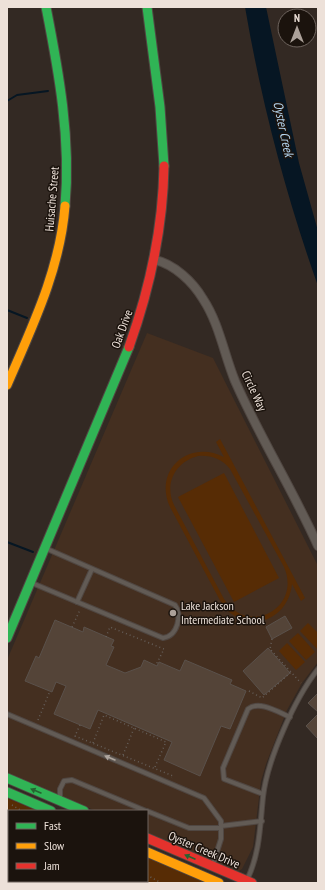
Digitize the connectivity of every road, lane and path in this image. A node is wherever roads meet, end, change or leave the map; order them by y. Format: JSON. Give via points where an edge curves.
{"nodes":[{"id":1,"x":46,"y":7,"type":"edge"},
{"id":2,"x":147,"y":7,"type":"edge"},
{"id":3,"x":155,"y":260,"type":"junction"},
{"id":4,"x":7,"y":385,"type":"edge"},
{"id":5,"x":318,"y":546,"type":"edge"},
{"id":6,"x":45,"y":548,"type":"junction"},
{"id":7,"x":92,"y":568,"type":"junction"},
{"id":8,"x":30,"y":582,"type":"junction"},
{"id":9,"x":77,"y":602,"type":"junction"},
{"id":10,"x":82,"y":604,"type":"junction"},
{"id":11,"x":72,"y":627,"type":"dead end"},
{"id":12,"x":106,"y":637,"type":"dead end"},
{"id":13,"x":7,"y":638,"type":"edge"},
{"id":14,"x":272,"y":639,"type":"dead end"},
{"id":15,"x":156,"y":666,"type":"dead end"},
{"id":16,"x":318,"y":670,"type":"edge"},
{"id":17,"x":291,"y":672,"type":"junction"},
{"id":18,"x":305,"y":687,"type":"junction"},
{"id":19,"x":249,"y":691,"type":"dead end"},
{"id":20,"x":50,"y":692,"type":"dead end"},
{"id":21,"x":7,"y":714,"type":"edge"},
{"id":22,"x":290,"y":717,"type":"junction"},
{"id":23,"x":80,"y":725,"type":"dead end"},
{"id":24,"x":36,"y":726,"type":"junction"},
{"id":25,"x":135,"y":727,"type":"junction"},
{"id":26,"x":93,"y":743,"type":"junction"},
{"id":27,"x":123,"y":755,"type":"junction"},
{"id":28,"x":120,"y":762,"type":"junction"},
{"id":29,"x":154,"y":768,"type":"junction"},
{"id":30,"x":173,"y":776,"type":"dead end"},
{"id":31,"x":7,"y":778,"type":"edge"},
{"id":32,"x":7,"y":792,"type":"edge"},
{"id":33,"x":263,"y":794,"type":"junction"},
{"id":34,"x":60,"y":801,"type":"junction"},
{"id":35,"x":7,"y":802,"type":"edge"},
{"id":36,"x":20,"y":810,"type":"edge"},
{"id":37,"x":49,"y":810,"type":"edge"},
{"id":38,"x":82,"y":810,"type":"edge"},
{"id":39,"x":144,"y":810,"type":"edge"},
{"id":40,"x":148,"y":812,"type":"edge"},
{"id":41,"x":262,"y":821,"type":"junction"},
{"id":42,"x":221,"y":827,"type":"junction"},
{"id":43,"x":148,"y":838,"type":"edge"},
{"id":44,"x":148,"y":852,"type":"edge"},
{"id":45,"x":212,"y":866,"type":"junction"},
{"id":46,"x":148,"y":876,"type":"edge"},
{"id":47,"x":95,"y":882,"type":"edge"},
{"id":48,"x":248,"y":882,"type":"edge"},
{"id":49,"x":89,"y":883,"type":"edge"},
{"id":50,"x":161,"y":883,"type":"edge"},
{"id":51,"x":220,"y":883,"type":"edge"}],
"edges":[{"from":1,"to":4,"type":"street","name":"Huisache Street","via":[[55,49],[67,163],[65,213],[48,287]]},
{"from":2,"to":3,"type":"street","name":"Oak Drive","via":[[162,126],[164,167]]},
{"from":3,"to":5,"type":"street","name":"Circle Way","via":[[165,262],[186,278],[203,298],[242,394]]},
{"from":3,"to":6,"type":"street","name":"Oak Drive","via":[[135,330]]},
{"from":6,"to":7,"type":"lane"},
{"from":6,"to":8,"type":"street","name":"Oak Drive"},
{"from":7,"to":9,"type":"lane"},
{"from":7,"to":10,"type":"lane","via":[[175,605],[180,618],[172,634],[164,638]]},
{"from":8,"to":9,"type":"lane"},
{"from":8,"to":13,"type":"street","name":"Oak Drive"},
{"from":9,"to":10,"type":"lane"},
{"from":10,"to":11,"type":"path"},
{"from":12,"to":15,"type":"path","via":[[110,626],[164,649]]},
{"from":14,"to":17,"type":"path","via":[[270,649]]},
{"from":16,"to":18,"type":"lane"},
{"from":17,"to":18,"type":"path"},
{"from":17,"to":19,"type":"path","via":[[262,698]]},
{"from":18,"to":22,"type":"lane"},
{"from":20,"to":24,"type":"path"},
{"from":21,"to":24,"type":"lane"},
{"from":22,"to":33,"type":"lane","via":[[269,770]]},
{"from":22,"to":33,"type":"lane","via":[[253,705],[248,709],[223,768],[224,779]]},
{"from":23,"to":26,"type":"path","via":[[75,736]]},
{"from":28,"to":24,"type":"lane","one_way":true},
{"from":25,"to":26,"type":"path","via":[[104,715]]},
{"from":25,"to":27,"type":"path"},
{"from":25,"to":29,"type":"path","via":[[166,742]]},
{"from":26,"to":27,"type":"path"},
{"from":27,"to":28,"type":"path"},
{"from":27,"to":29,"type":"path"},
{"from":28,"to":42,"type":"lane","via":[[204,798],[221,821]]},
{"from":29,"to":30,"type":"path"},
{"from":34,"to":31,"type":"street","one_way":true},
{"from":32,"to":37,"type":"street"},
{"from":33,"to":41,"type":"lane"},
{"from":34,"to":38,"type":"street"},
{"from":34,"to":39,"type":"lane","via":[[61,785],[64,781],[72,780]]},
{"from":35,"to":36,"type":"path"},
{"from":40,"to":42,"type":"lane","via":[[189,828]]},
{"from":41,"to":42,"type":"lane"},
{"from":41,"to":48,"type":"lane","via":[[257,853]]},
{"from":42,"to":45,"type":"lane","via":[[221,839]]},
{"from":45,"to":43,"type":"street","name":"Oyster Creek Drive","one_way":true},
{"from":44,"to":51,"type":"street","name":"Oyster Creek Drive"},
{"from":45,"to":48,"type":"street","name":"Oyster Creek Drive"},
{"from":46,"to":50,"type":"path"},
{"from":47,"to":49,"type":"lane"}]}
